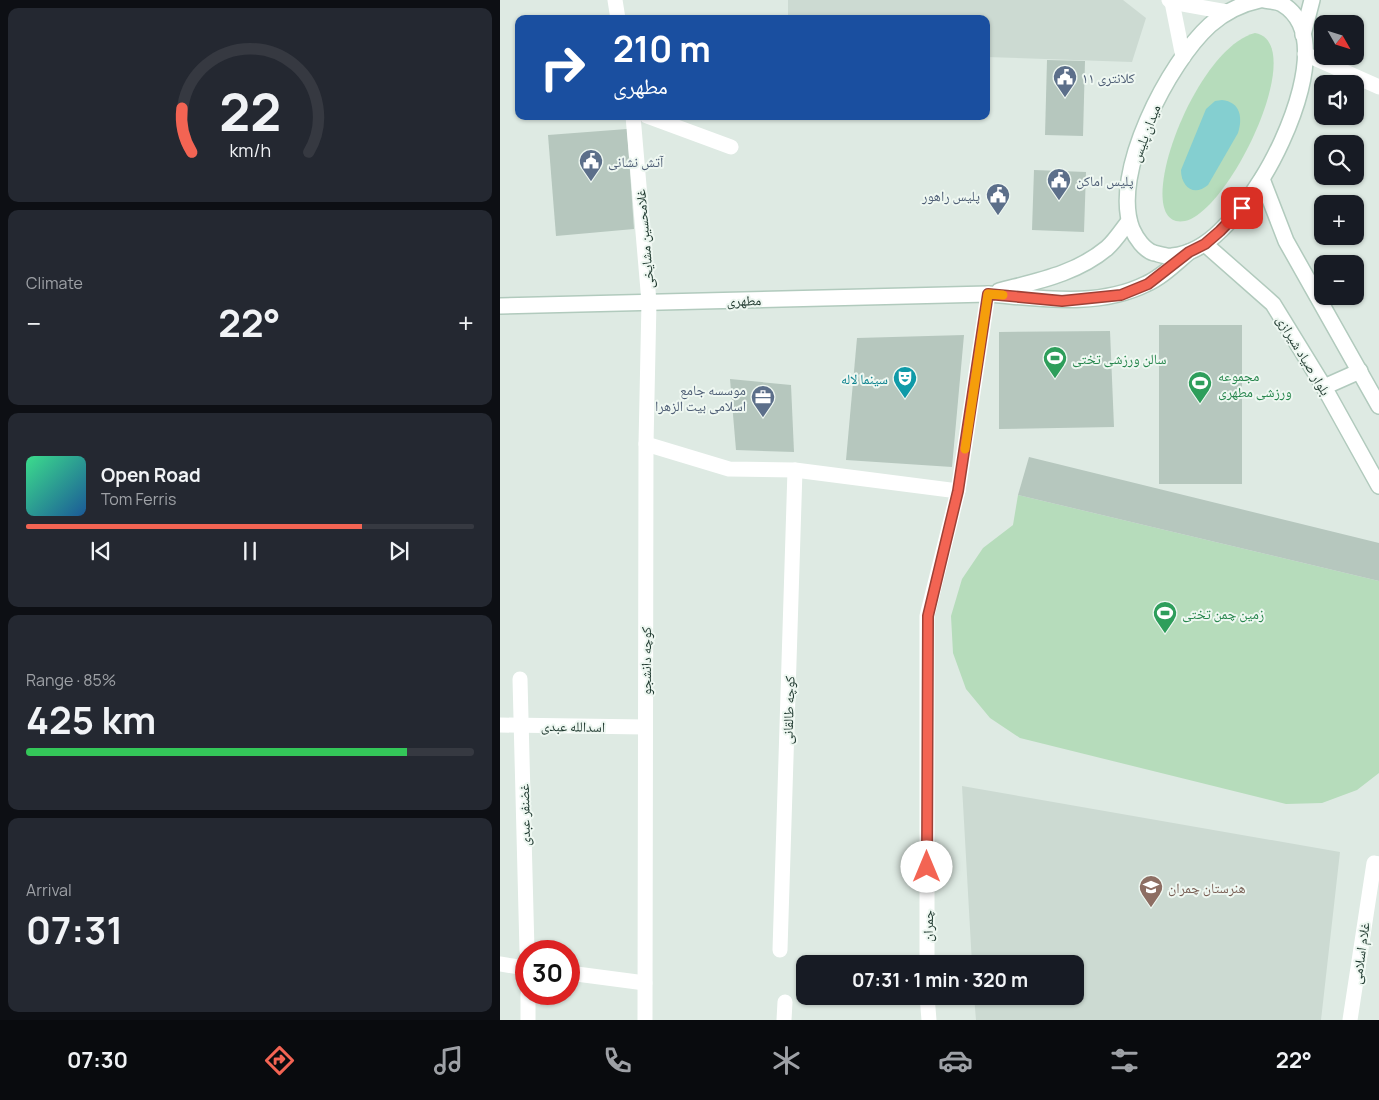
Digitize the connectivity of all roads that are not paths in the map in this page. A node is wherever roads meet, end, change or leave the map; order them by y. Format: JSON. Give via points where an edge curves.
{"nodes":[{"id":1,"x":615,"y":0,"type":"edge"},
{"id":2,"x":1260,"y":0,"type":"edge"},
{"id":3,"x":1264,"y":0,"type":"edge"},
{"id":4,"x":1312,"y":0,"type":"edge"},
{"id":5,"x":1171,"y":1,"type":"edge"},
{"id":6,"x":1227,"y":12,"type":"junction"},
{"id":7,"x":617,"y":15,"type":"edge"},
{"id":8,"x":1303,"y":35,"type":"junction"},
{"id":9,"x":1305,"y":54,"type":"junction"},
{"id":10,"x":1183,"y":57,"type":"junction"},
{"id":11,"x":1379,"y":87,"type":"edge"},
{"id":12,"x":633,"y":120,"type":"edge"},
{"id":13,"x":658,"y":120,"type":"edge"},
{"id":14,"x":731,"y":147,"type":"dead end"},
{"id":15,"x":1262,"y":179,"type":"junction"},
{"id":16,"x":1129,"y":221,"type":"junction"},
{"id":17,"x":1205,"y":244,"type":"junction"},
{"id":18,"x":1189,"y":252,"type":"junction"},
{"id":19,"x":988,"y":294,"type":"junction"},
{"id":20,"x":649,"y":302,"type":"junction"},
{"id":21,"x":500,"y":306,"type":"edge"},
{"id":22,"x":1360,"y":371,"type":"junction"},
{"id":23,"x":1324,"y":387,"type":"junction"},
{"id":24,"x":1379,"y":406,"type":"edge"},
{"id":25,"x":646,"y":444,"type":"junction"},
{"id":26,"x":795,"y":470,"type":"junction"},
{"id":27,"x":1379,"y":486,"type":"edge"},
{"id":28,"x":958,"y":491,"type":"junction"},
{"id":29,"x":520,"y":679,"type":"dead end"},
{"id":30,"x":500,"y":725,"type":"edge"},
{"id":31,"x":522,"y":725,"type":"junction"},
{"id":32,"x":645,"y":727,"type":"junction"},
{"id":33,"x":1379,"y":864,"type":"edge"},
{"id":34,"x":527,"y":940,"type":"edge"},
{"id":35,"x":780,"y":950,"type":"dead end"},
{"id":36,"x":927,"y":955,"type":"edge"},
{"id":37,"x":500,"y":964,"type":"edge"},
{"id":38,"x":515,"y":966,"type":"edge"},
{"id":39,"x":580,"y":974,"type":"edge"},
{"id":40,"x":645,"y":983,"type":"junction"},
{"id":41,"x":785,"y":1002,"type":"dead end"},
{"id":42,"x":528,"y":1005,"type":"edge"},
{"id":43,"x":928,"y":1005,"type":"edge"},
{"id":44,"x":528,"y":1020,"type":"edge"},
{"id":45,"x":645,"y":1020,"type":"edge"},
{"id":46,"x":784,"y":1020,"type":"edge"},
{"id":47,"x":929,"y":1020,"type":"edge"},
{"id":48,"x":1350,"y":1020,"type":"edge"}],
"edges":[{"from":1,"to":7,"type":"street"},
{"from":2,"to":6,"type":"street","name":"میدان پلیس"},
{"from":3,"to":8,"type":"street","name":"میدان پلیس","via":[[1281,4],[1296,18]]},
{"from":4,"to":8,"type":"street"},
{"from":5,"to":6,"type":"street"},
{"from":5,"to":10,"type":"street"},
{"from":6,"to":10,"type":"street","name":"میدان پلیس","via":[[1209,26]]},
{"from":8,"to":9,"type":"street","name":"میدان پلیس"},
{"from":9,"to":11,"type":"street"},
{"from":9,"to":15,"type":"street","name":"میدان پلیس","via":[[1304,73],[1293,115]]},
{"from":10,"to":16,"type":"street","name":"میدان پلیس","via":[[1158,98],[1139,141],[1128,183]]},
{"from":12,"to":20,"type":"street","name":"غلامحسین مشایخی"},
{"from":13,"to":14,"type":"street"},
{"from":15,"to":17,"type":"street","name":"میدان پلیس","via":[[1235,216]]},
{"from":15,"to":22,"type":"street","via":[[1286,241]]},
{"from":16,"to":18,"type":"street","name":"میدان پلیس","via":[[1136,238],[1151,252],[1171,257]]},
{"from":16,"to":19,"type":"street","name":"مطهری","via":[[1109,247],[1085,264],[1060,275]]},
{"from":17,"to":18,"type":"street","name":"میدان پلیس"},
{"from":17,"to":23,"type":"street","name":"بلوار صیاد شیرازی","via":[[1273,304]]},
{"from":18,"to":19,"type":"street","name":"مطهری","via":[[1148,284],[1121,295],[1062,301]]},
{"from":19,"to":20,"type":"street","name":"مطهری"},
{"from":19,"to":28,"type":"street","name":"چمران"},
{"from":20,"to":21,"type":"street","name":"مطهری"},
{"from":20,"to":25,"type":"street","name":"کوچه دانشجو"},
{"from":22,"to":23,"type":"street"},
{"from":22,"to":24,"type":"street"},
{"from":23,"to":27,"type":"street","name":"بلوار صیاد شیرازی"},
{"from":25,"to":26,"type":"street","via":[[729,469]]},
{"from":25,"to":32,"type":"street","name":"کوچه دانشجو"},
{"from":26,"to":28,"type":"street"},
{"from":26,"to":35,"type":"street","name":"کوچه طالقانی"},
{"from":28,"to":36,"type":"street","name":"چمران","via":[[928,616]]},
{"from":29,"to":31,"type":"street","name":"غضنفر عبدی"},
{"from":30,"to":31,"type":"street","name":"اسدالله عبدی"},
{"from":31,"to":32,"type":"street","name":"اسدالله عبدی"},
{"from":31,"to":34,"type":"street","name":"غضنفر عبدی"},
{"from":32,"to":40,"type":"street","name":"کوچه دانشجو"},
{"from":33,"to":48,"type":"street","name":"غلام اسلامی","via":[[1374,863]]},
{"from":37,"to":38,"type":"street"},
{"from":39,"to":40,"type":"street"},
{"from":40,"to":45,"type":"street","name":"کوچه دانشجو"},
{"from":41,"to":46,"type":"street"},
{"from":42,"to":44,"type":"street"},
{"from":43,"to":47,"type":"street"}]}
